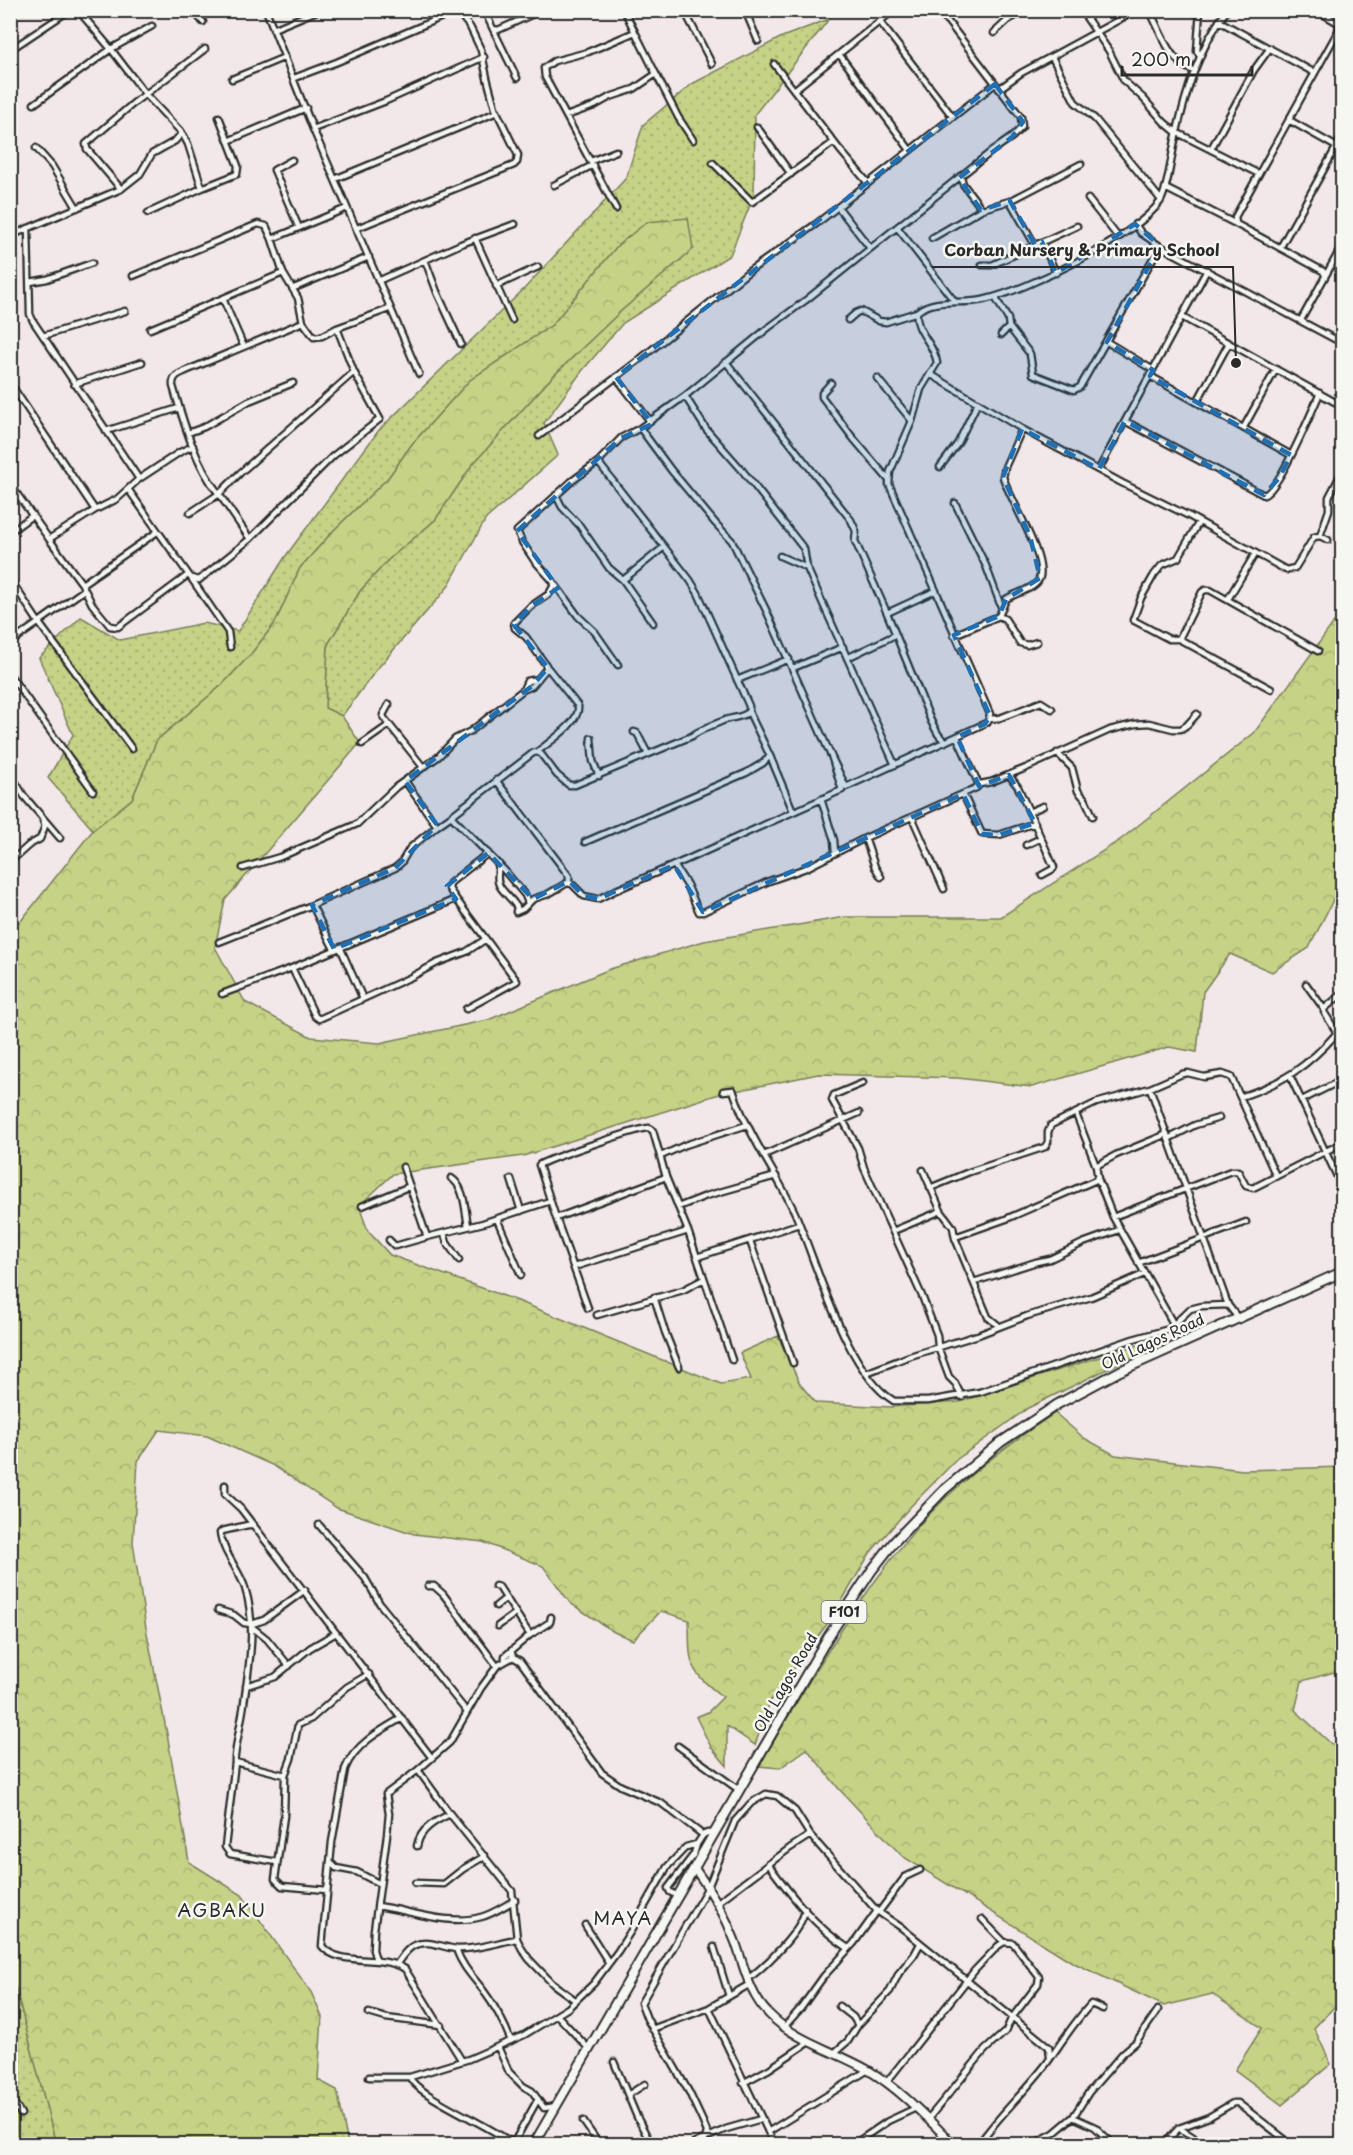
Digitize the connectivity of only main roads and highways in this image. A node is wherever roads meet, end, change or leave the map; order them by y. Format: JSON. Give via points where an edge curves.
{"nodes":[{"id":1,"x":1342,"y":1272,"type":"edge"},
{"id":2,"x":534,"y":2145,"type":"edge"}],
"edges":[{"from":1,"to":2,"type":"main road","name":"Old Lagos Road","number":"F101","via":[[1120,1371],[1058,1404],[1001,1442],[944,1490],[894,1542],[865,1579],[805,1674]]}]}
